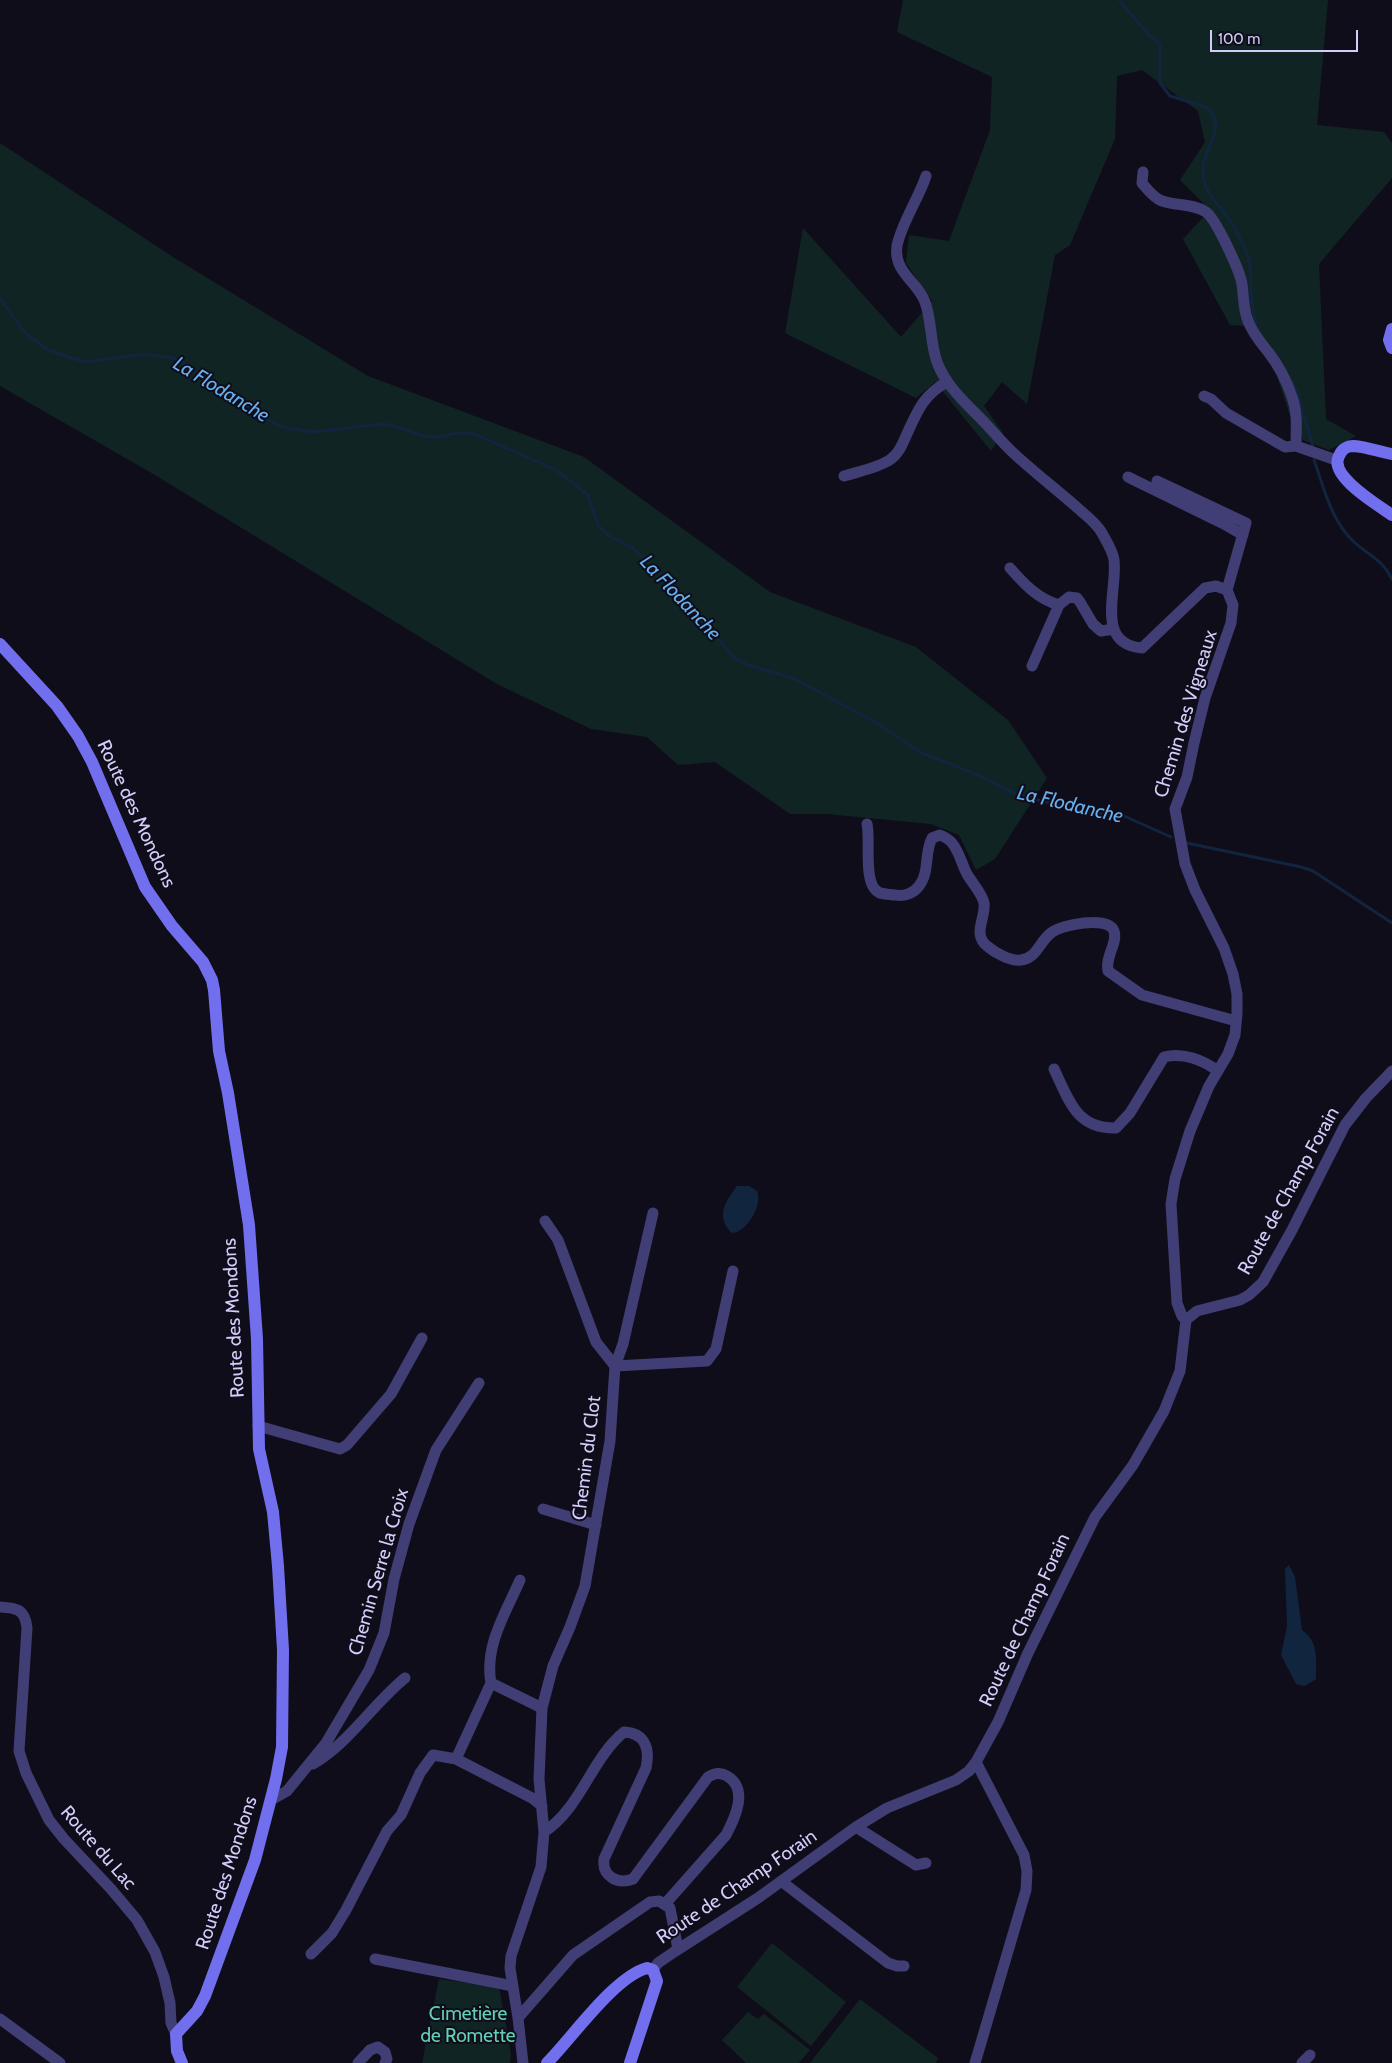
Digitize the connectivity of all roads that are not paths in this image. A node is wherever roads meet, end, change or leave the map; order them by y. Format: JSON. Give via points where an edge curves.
{"nodes":[{"id":1,"x":1143,"y":172,"type":"dead end"},
{"id":2,"x":926,"y":176,"type":"dead end"},
{"id":3,"x":1392,"y":329,"type":"edge"},
{"id":4,"x":1392,"y":348,"type":"edge"},
{"id":5,"x":947,"y":382,"type":"junction"},
{"id":6,"x":1204,"y":396,"type":"dead end"},
{"id":7,"x":1296,"y":446,"type":"junction"},
{"id":8,"x":1392,"y":454,"type":"edge"},
{"id":9,"x":1336,"y":460,"type":"junction"},
{"id":10,"x":844,"y":476,"type":"dead end"},
{"id":11,"x":1128,"y":478,"type":"dead end"},
{"id":12,"x":1157,"y":481,"type":"dead end"},
{"id":13,"x":1392,"y":515,"type":"edge"},
{"id":14,"x":1243,"y":536,"type":"junction"},
{"id":15,"x":1010,"y":568,"type":"dead end"},
{"id":16,"x":1227,"y":590,"type":"junction"},
{"id":17,"x":1059,"y":605,"type":"junction"},
{"id":18,"x":1114,"y":629,"type":"junction"},
{"id":19,"x":0,"y":644,"type":"edge"},
{"id":20,"x":1032,"y":666,"type":"dead end"},
{"id":21,"x":867,"y":824,"type":"dead end"},
{"id":22,"x":1236,"y":1021,"type":"junction"},
{"id":23,"x":1054,"y":1069,"type":"dead end"},
{"id":24,"x":1218,"y":1071,"type":"junction"},
{"id":25,"x":1392,"y":1071,"type":"edge"},
{"id":26,"x":653,"y":1213,"type":"dead end"},
{"id":27,"x":545,"y":1221,"type":"dead end"},
{"id":28,"x":733,"y":1271,"type":"dead end"},
{"id":29,"x":1186,"y":1320,"type":"junction"},
{"id":30,"x":422,"y":1338,"type":"dead end"},
{"id":31,"x":615,"y":1366,"type":"junction"},
{"id":32,"x":479,"y":1383,"type":"dead end"},
{"id":33,"x":258,"y":1426,"type":"junction"},
{"id":34,"x":543,"y":1509,"type":"dead end"},
{"id":35,"x":596,"y":1525,"type":"junction"},
{"id":36,"x":520,"y":1580,"type":"dead end"},
{"id":37,"x":0,"y":1607,"type":"edge"},
{"id":38,"x":406,"y":1678,"type":"dead end"},
{"id":39,"x":491,"y":1683,"type":"junction"},
{"id":40,"x":542,"y":1708,"type":"junction"},
{"id":41,"x":456,"y":1759,"type":"junction"},
{"id":42,"x":976,"y":1762,"type":"junction"},
{"id":43,"x":307,"y":1768,"type":"junction"},
{"id":44,"x":271,"y":1800,"type":"junction"},
{"id":45,"x":542,"y":1806,"type":"junction"},
{"id":46,"x":856,"y":1827,"type":"junction"},
{"id":47,"x":544,"y":1832,"type":"junction"},
{"id":48,"x":926,"y":1864,"type":"dead end"},
{"id":49,"x":781,"y":1881,"type":"junction"},
{"id":50,"x":665,"y":1904,"type":"junction"},
{"id":51,"x":678,"y":1949,"type":"junction"},
{"id":52,"x":311,"y":1954,"type":"dead end"},
{"id":53,"x":375,"y":1959,"type":"dead end"},
{"id":54,"x":904,"y":1966,"type":"dead end"},
{"id":55,"x":653,"y":1970,"type":"junction"},
{"id":56,"x":513,"y":1986,"type":"junction"},
{"id":57,"x":518,"y":2018,"type":"junction"},
{"id":58,"x":0,"y":2019,"type":"edge"},
{"id":59,"x":176,"y":2034,"type":"junction"},
{"id":60,"x":60,"y":2063,"type":"edge"},
{"id":61,"x":182,"y":2063,"type":"edge"},
{"id":62,"x":358,"y":2063,"type":"edge"},
{"id":63,"x":385,"y":2063,"type":"edge"},
{"id":64,"x":523,"y":2063,"type":"edge"},
{"id":65,"x":547,"y":2063,"type":"edge"},
{"id":66,"x":630,"y":2063,"type":"edge"},
{"id":67,"x":975,"y":2063,"type":"edge"}],
"edges":[{"from":1,"to":7,"type":"street","via":[[1142,183],[1161,201],[1193,206],[1207,213],[1216,227],[1242,283],[1248,323],[1283,375],[1293,398]]},
{"from":2,"to":5,"type":"street","via":[[897,246],[897,258],[905,275],[925,301],[937,361]]},
{"from":3,"to":4,"type":"street","via":[[1389,340]]},
{"from":5,"to":10,"type":"street","via":[[924,400],[897,454],[890,460]]},
{"from":5,"to":18,"type":"street","via":[[1018,458],[1100,529],[1114,557],[1110,614]]},
{"from":6,"to":7,"type":"street","via":[[1226,413],[1284,447]]},
{"from":7,"to":9,"type":"street"},
{"from":8,"to":9,"type":"street","via":[[1352,446],[1345,448]]},
{"from":9,"to":13,"type":"street","via":[[1344,478]]},
{"from":11,"to":14,"type":"street"},
{"from":12,"to":14,"type":"street","via":[[1246,523]]},
{"from":14,"to":16,"type":"street"},
{"from":15,"to":17,"type":"street","via":[[1027,587],[1048,602]]},
{"from":16,"to":18,"type":"street","name":"Chemin des Vigneaux","via":[[1216,586],[1206,588],[1142,648],[1124,642]]},
{"from":16,"to":22,"type":"street","name":"Chemin des Vigneaux","via":[[1233,605],[1232,623],[1205,698],[1187,777],[1175,809],[1185,864],[1233,974]]},
{"from":17,"to":18,"type":"street","name":"Chemin des Vigneaux","via":[[1069,597],[1077,598],[1093,624],[1102,631]]},
{"from":17,"to":20,"type":"street"},
{"from":19,"to":33,"type":"street","name":"Route des Mondons","via":[[57,706],[78,736],[145,887],[203,962],[212,980],[219,1051],[248,1225],[257,1339]]},
{"from":21,"to":22,"type":"street","via":[[869,874],[872,886],[879,892],[898,896],[909,894],[918,887],[924,878],[928,844],[940,835],[954,844],[983,899],[979,931],[980,939],[987,946],[1012,960],[1021,960],[1034,955],[1044,939],[1057,929],[1091,922],[1103,923],[1114,931],[1106,963],[1108,971],[1142,995]]},
{"from":22,"to":24,"type":"street","name":"Chemin des Vigneaux","via":[[1235,1035]]},
{"from":23,"to":24,"type":"street","via":[[1078,1116],[1103,1128],[1116,1128],[1130,1113],[1164,1057],[1172,1055],[1195,1059]]},
{"from":24,"to":29,"type":"street","name":"Chemin des Vigneaux","via":[[1208,1086],[1190,1132],[1175,1178],[1171,1204],[1177,1303]]},
{"from":25,"to":29,"type":"street","name":"Route de Champ Forain","via":[[1345,1125],[1264,1282],[1240,1300],[1197,1311]]},
{"from":26,"to":31,"type":"street","name":"Chemin du Clot"},
{"from":27,"to":31,"type":"street","via":[[558,1240],[596,1342]]},
{"from":28,"to":31,"type":"street","via":[[716,1349],[706,1361]]},
{"from":29,"to":42,"type":"street","name":"Route de Champ Forain","via":[[1180,1371],[1164,1411],[1133,1465],[1095,1517]]},
{"from":30,"to":33,"type":"street","via":[[391,1394],[340,1449]]},
{"from":31,"to":35,"type":"street","name":"Chemin du Clot","via":[[610,1440]]},
{"from":32,"to":43,"type":"street","name":"Chemin Serre la Croix","via":[[436,1450],[409,1524],[384,1633],[369,1670],[326,1743]]},
{"from":33,"to":44,"type":"street","name":"Route des Mondons","via":[[259,1449],[273,1512],[283,1650],[282,1747]]},
{"from":34,"to":35,"type":"street"},
{"from":35,"to":40,"type":"street","name":"Chemin du Clot","via":[[584,1586],[553,1666]]},
{"from":36,"to":39,"type":"street","via":[[491,1647],[488,1669]]},
{"from":37,"to":59,"type":"street","name":"Route du Lac","via":[[22,1612],[26,1619],[20,1751],[26,1773],[49,1820],[111,1889],[155,1952],[164,1977],[171,2023]]},
{"from":38,"to":43,"type":"street","name":"Chemin Serre la Croix","via":[[387,1693],[326,1756]]},
{"from":39,"to":40,"type":"street"},
{"from":39,"to":41,"type":"street"},
{"from":40,"to":45,"type":"street","name":"Chemin du Clot","via":[[539,1779]]},
{"from":41,"to":45,"type":"street"},
{"from":41,"to":52,"type":"street","via":[[433,1755],[420,1773],[401,1815],[387,1831],[332,1933]]},
{"from":42,"to":46,"type":"street","name":"Route de Champ Forain","via":[[956,1780],[887,1808]]},
{"from":42,"to":67,"type":"street","via":[[1024,1855],[1026,1890]]},
{"from":43,"to":44,"type":"street","name":"Chemin Serre la Croix","via":[[287,1791]]},
{"from":44,"to":59,"type":"street","name":"Route des Mondons","via":[[255,1860],[205,1996],[197,2011]]},
{"from":45,"to":47,"type":"street","name":"Chemin du Clot"},
{"from":46,"to":48,"type":"street","via":[[916,1865]]},
{"from":46,"to":49,"type":"street","name":"Route de Champ Forain"},
{"from":47,"to":50,"type":"street","via":[[564,1816],[612,1742],[624,1732],[638,1735],[645,1742],[648,1757],[646,1768],[604,1859],[605,1873],[617,1880],[625,1882],[638,1874],[708,1777],[721,1773],[728,1776],[738,1790],[737,1810],[731,1825],[726,1835]]},
{"from":47,"to":56,"type":"street","name":"Chemin du Clot","via":[[541,1866],[511,1956]]},
{"from":49,"to":51,"type":"street","name":"Route de Champ Forain"},
{"from":49,"to":54,"type":"street","via":[[888,1963]]},
{"from":50,"to":51,"type":"street","via":[[670,1908]]},
{"from":50,"to":57,"type":"street","via":[[650,1902],[573,1955]]},
{"from":51,"to":55,"type":"street","name":"Route de Champ Forain"},
{"from":53,"to":56,"type":"street"},
{"from":55,"to":65,"type":"street","name":"Route de Champ Forain","via":[[642,1970],[614,1991]]},
{"from":55,"to":66,"type":"street","via":[[657,1981]]},
{"from":56,"to":57,"type":"street","name":"Chemin du Clot"},
{"from":57,"to":64,"type":"street","name":"Chemin du Clot"},
{"from":58,"to":60,"type":"street"},
{"from":59,"to":61,"type":"street"},
{"from":62,"to":63,"type":"street","via":[[370,2050],[378,2048],[385,2052]]}]}
